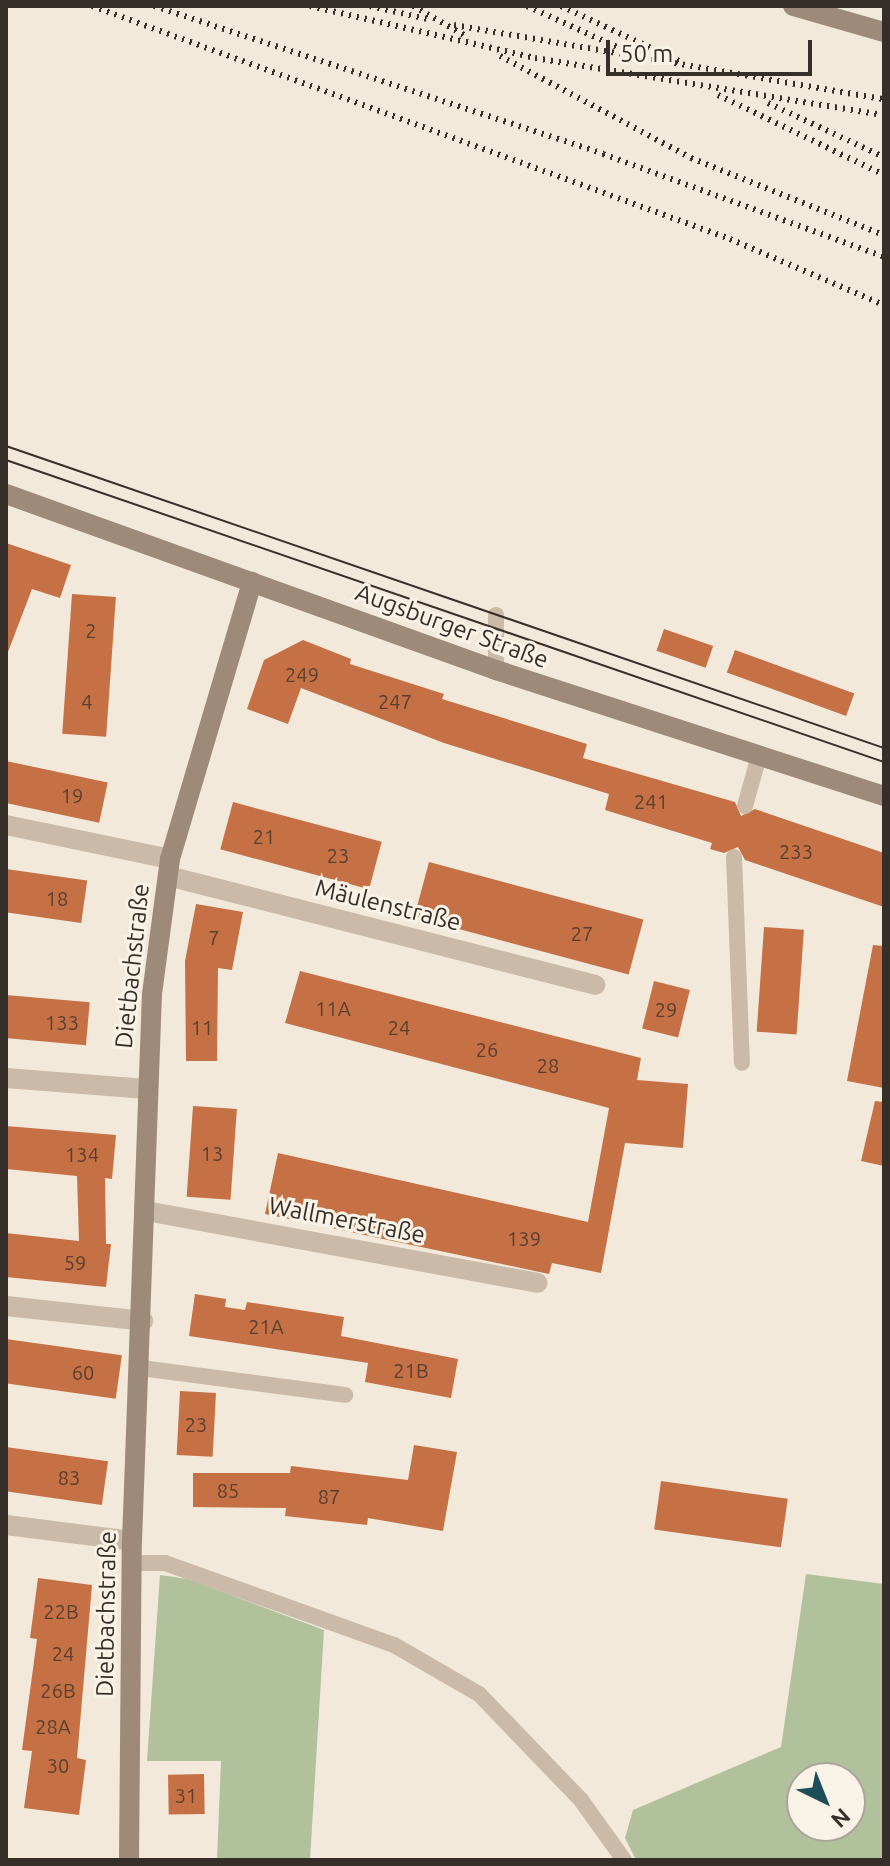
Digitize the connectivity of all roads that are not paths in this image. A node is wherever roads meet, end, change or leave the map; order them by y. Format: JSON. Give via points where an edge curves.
{"nodes":[{"id":1,"x":793,"y":6,"type":"edge"},
{"id":2,"x":884,"y":32,"type":"edge"},
{"id":3,"x":6,"y":495,"type":"edge"},
{"id":4,"x":252,"y":582,"type":"junction"},
{"id":5,"x":496,"y":615,"type":"dead end"},
{"id":6,"x":496,"y":670,"type":"junction"},
{"id":7,"x":759,"y":756,"type":"junction"},
{"id":8,"x":884,"y":796,"type":"edge"},
{"id":9,"x":745,"y":806,"type":"dead end"},
{"id":10,"x":6,"y":825,"type":"edge"},
{"id":11,"x":734,"y":857,"type":"dead end"},
{"id":12,"x":169,"y":867,"type":"junction"},
{"id":13,"x":595,"y":985,"type":"dead end"},
{"id":14,"x":742,"y":1063,"type":"dead end"},
{"id":15,"x":6,"y":1078,"type":"edge"},
{"id":16,"x":147,"y":1089,"type":"junction"},
{"id":17,"x":146,"y":1211,"type":"junction"},
{"id":18,"x":537,"y":1283,"type":"dead end"},
{"id":19,"x":6,"y":1306,"type":"edge"},
{"id":20,"x":143,"y":1321,"type":"junction"},
{"id":21,"x":141,"y":1368,"type":"junction"},
{"id":22,"x":345,"y":1395,"type":"dead end"},
{"id":23,"x":6,"y":1525,"type":"edge"},
{"id":24,"x":132,"y":1541,"type":"junction"},
{"id":25,"x":132,"y":1563,"type":"junction"},
{"id":26,"x":129,"y":1860,"type":"edge"},
{"id":27,"x":624,"y":1860,"type":"edge"}],
"edges":[{"from":1,"to":2,"type":"main road"},
{"from":3,"to":4,"type":"main road","name":"Augsburger Straße"},
{"from":4,"to":6,"type":"main road","name":"Augsburger Straße"},
{"from":4,"to":12,"type":"main road","name":"Dietbachstraße"},
{"from":5,"to":6,"type":"lane"},
{"from":6,"to":7,"type":"main road","name":"Augsburger Straße"},
{"from":7,"to":8,"type":"main road","name":"Augsburger Straße"},
{"from":7,"to":9,"type":"lane"},
{"from":10,"to":12,"type":"street","name":"Mäulenstraße"},
{"from":11,"to":14,"type":"lane"},
{"from":12,"to":13,"type":"street","name":"Mäulenstraße"},
{"from":12,"to":16,"type":"main road","name":"Dietbachstraße"},
{"from":15,"to":16,"type":"street"},
{"from":16,"to":17,"type":"main road","name":"Dietbachstraße"},
{"from":17,"to":18,"type":"street","name":"Wallmerstraße"},
{"from":17,"to":20,"type":"main road","name":"Dietbachstraße"},
{"from":19,"to":20,"type":"street"},
{"from":20,"to":21,"type":"main road","name":"Dietbachstraße"},
{"from":21,"to":22,"type":"lane"},
{"from":21,"to":24,"type":"main road","name":"Dietbachstraße"},
{"from":23,"to":24,"type":"street"},
{"from":24,"to":25,"type":"main road","name":"Dietbachstraße"},
{"from":25,"to":26,"type":"main road","name":"Dietbachstraße"},
{"from":25,"to":27,"type":"lane","via":[[165,1563],[394,1645],[479,1694],[590,1809]]}]}
